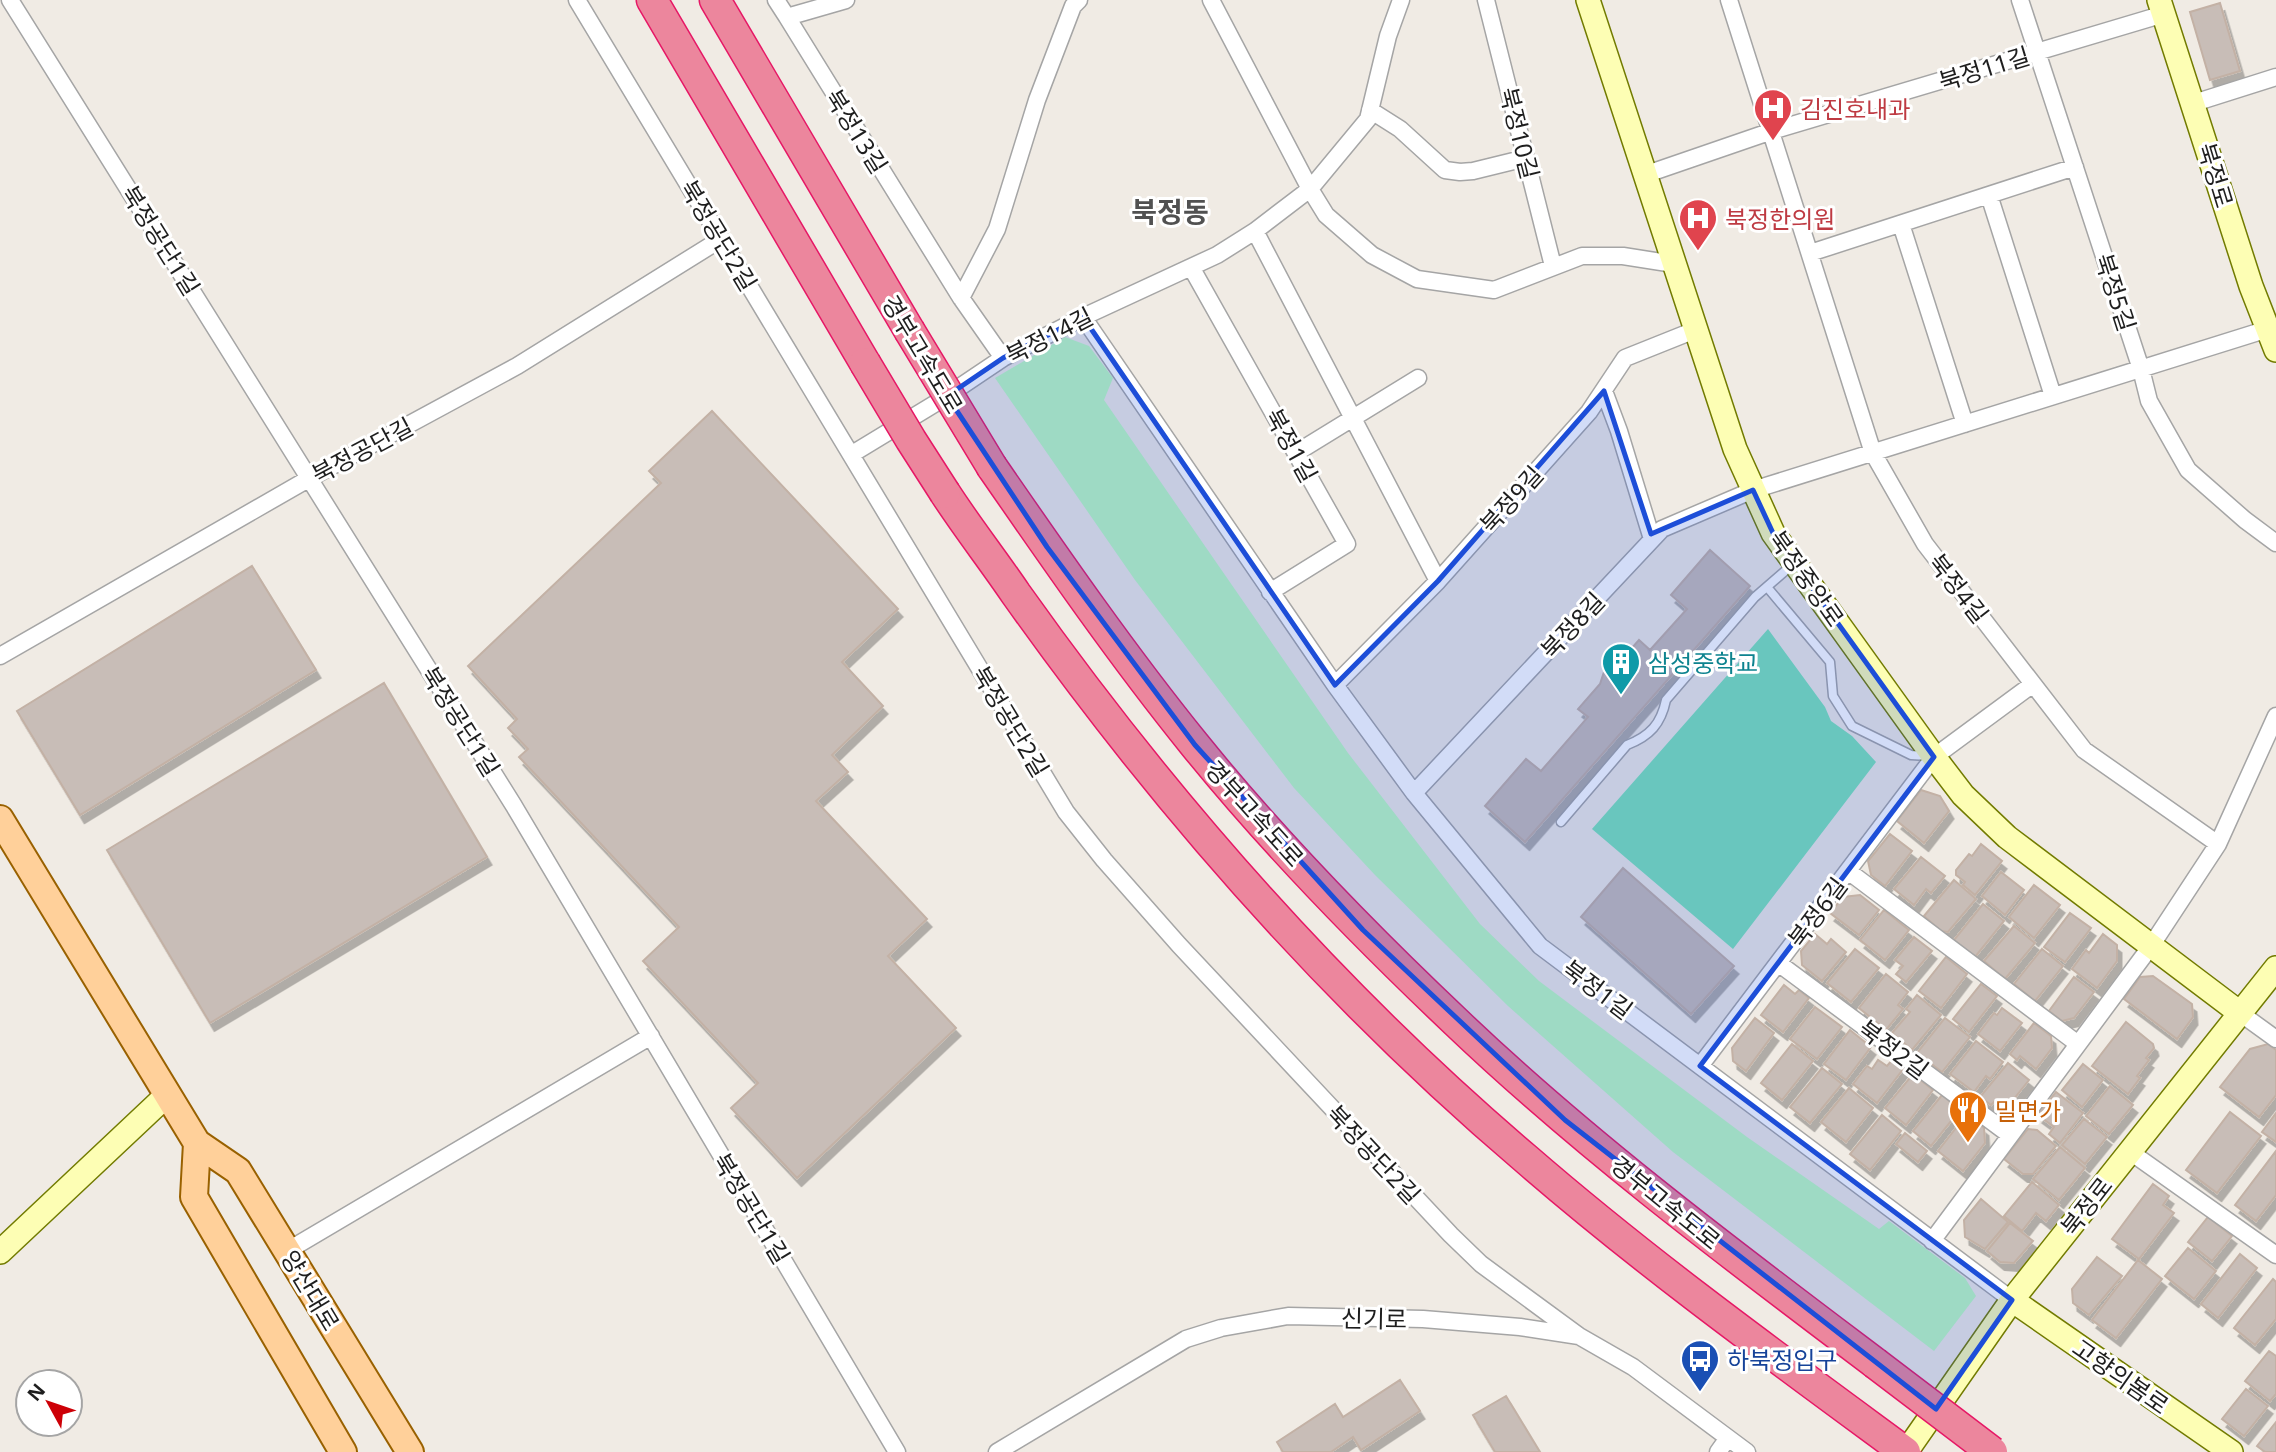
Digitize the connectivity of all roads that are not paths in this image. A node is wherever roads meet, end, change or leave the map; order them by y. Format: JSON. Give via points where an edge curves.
{"nodes":[{"id":1,"x":577,"y":0,"type":"edge"},
{"id":2,"x":652,"y":0,"type":"edge"},
{"id":3,"x":715,"y":0,"type":"edge"},
{"id":4,"x":776,"y":0,"type":"edge"},
{"id":5,"x":846,"y":0,"type":"edge"},
{"id":6,"x":1079,"y":0,"type":"edge"},
{"id":7,"x":1211,"y":0,"type":"edge"},
{"id":8,"x":1401,"y":0,"type":"edge"},
{"id":9,"x":1486,"y":0,"type":"edge"},
{"id":10,"x":1588,"y":0,"type":"edge"},
{"id":11,"x":1729,"y":0,"type":"edge"},
{"id":12,"x":2020,"y":0,"type":"edge"},
{"id":13,"x":2162,"y":7,"type":"edge"},
{"id":14,"x":8,"y":8,"type":"edge"},
{"id":15,"x":787,"y":17,"type":"junction"},
{"id":16,"x":2037,"y":52,"type":"junction"},
{"id":17,"x":2276,"y":77,"type":"edge"},
{"id":18,"x":2194,"y":103,"type":"junction"},
{"id":19,"x":1370,"y":110,"type":"junction"},
{"id":20,"x":1772,"y":131,"type":"junction"},
{"id":21,"x":1526,"y":158,"type":"junction"},
{"id":22,"x":2075,"y":167,"type":"junction"},
{"id":23,"x":1644,"y":175,"type":"junction"},
{"id":24,"x":1310,"y":189,"type":"junction"},
{"id":25,"x":1989,"y":195,"type":"junction"},
{"id":26,"x":1901,"y":224,"type":"junction"},
{"id":27,"x":1255,"y":231,"type":"junction"},
{"id":28,"x":722,"y":239,"type":"junction"},
{"id":29,"x":1810,"y":253,"type":"junction"},
{"id":30,"x":1674,"y":264,"type":"junction"},
{"id":31,"x":1553,"y":266,"type":"junction"},
{"id":32,"x":1191,"y":267,"type":"junction"},
{"id":33,"x":961,"y":298,"type":"junction"},
{"id":34,"x":1083,"y":317,"type":"junction"},
{"id":35,"x":1695,"y":330,"type":"junction"},
{"id":36,"x":2272,"y":340,"type":"edge"},
{"id":37,"x":1003,"y":358,"type":"junction"},
{"id":38,"x":2141,"y":369,"type":"junction"},
{"id":39,"x":1418,"y":378,"type":"dead end"},
{"id":40,"x":1604,"y":391,"type":"junction"},
{"id":41,"x":2053,"y":396,"type":"junction"},
{"id":42,"x":1352,"y":417,"type":"junction"},
{"id":43,"x":1965,"y":424,"type":"junction"},
{"id":44,"x":1296,"y":453,"type":"junction"},
{"id":45,"x":1873,"y":453,"type":"junction"},
{"id":46,"x":852,"y":454,"type":"junction"},
{"id":47,"x":310,"y":478,"type":"junction"},
{"id":48,"x":1753,"y":490,"type":"junction"},
{"id":49,"x":1652,"y":540,"type":"junction"},
{"id":50,"x":2276,"y":543,"type":"edge"},
{"id":51,"x":1795,"y":564,"type":"junction"},
{"id":52,"x":1438,"y":581,"type":"junction"},
{"id":53,"x":1767,"y":587,"type":"junction"},
{"id":54,"x":1270,"y":592,"type":"junction"},
{"id":55,"x":0,"y":656,"type":"edge"},
{"id":56,"x":2033,"y":684,"type":"junction"},
{"id":57,"x":1335,"y":685,"type":"junction"},
{"id":58,"x":2276,"y":716,"type":"edge"},
{"id":59,"x":1934,"y":757,"type":"junction"},
{"id":60,"x":1414,"y":793,"type":"junction"},
{"id":61,"x":0,"y":820,"type":"edge"},
{"id":62,"x":1561,"y":822,"type":"dead end"},
{"id":63,"x":2218,"y":844,"type":"junction"},
{"id":64,"x":1848,"y":872,"type":"junction"},
{"id":65,"x":2151,"y":946,"type":"junction"},
{"id":66,"x":1778,"y":963,"type":"junction"},
{"id":67,"x":2276,"y":968,"type":"edge"},
{"id":68,"x":2240,"y":1013,"type":"junction"},
{"id":69,"x":651,"y":1037,"type":"junction"},
{"id":70,"x":2276,"y":1039,"type":"edge"},
{"id":71,"x":2078,"y":1044,"type":"junction"},
{"id":72,"x":1700,"y":1066,"type":"junction"},
{"id":73,"x":168,"y":1094,"type":"junction"},
{"id":74,"x":2010,"y":1135,"type":"junction"},
{"id":75,"x":197,"y":1143,"type":"junction"},
{"id":76,"x":2129,"y":1150,"type":"junction"},
{"id":77,"x":1932,"y":1241,"type":"junction"},
{"id":78,"x":287,"y":1251,"type":"junction"},
{"id":79,"x":0,"y":1252,"type":"edge"},
{"id":80,"x":2276,"y":1255,"type":"edge"},
{"id":81,"x":2012,"y":1300,"type":"junction"},
{"id":82,"x":1579,"y":1336,"type":"junction"},
{"id":83,"x":1728,"y":1438,"type":"junction"},
{"id":84,"x":343,"y":1452,"type":"edge"},
{"id":85,"x":410,"y":1452,"type":"edge"},
{"id":86,"x":897,"y":1452,"type":"edge"},
{"id":87,"x":997,"y":1452,"type":"edge"},
{"id":88,"x":1718,"y":1452,"type":"edge"},
{"id":89,"x":1747,"y":1452,"type":"edge"},
{"id":90,"x":1905,"y":1452,"type":"edge"},
{"id":91,"x":1992,"y":1452,"type":"edge"},
{"id":92,"x":2231,"y":1452,"type":"edge"}],
"edges":[{"from":1,"to":28,"type":"street","name":"북정공단2길"},
{"from":2,"to":90,"type":"highway","bridge":true,"via":[[945,493],[1051,643],[1220,856],[1410,1055],[1523,1157],[1664,1273]]},
{"from":3,"to":91,"type":"highway","name":"경부고속도로","bridge":true,"via":[[992,467],[1119,646],[1195,745],[1272,834],[1457,1023],[1565,1120]]},
{"from":4,"to":15,"type":"street","name":"북정13길"},
{"from":5,"to":15,"type":"street"},
{"from":6,"to":33,"type":"street","via":[[1037,100],[997,229]]},
{"from":7,"to":24,"type":"street"},
{"from":8,"to":19,"type":"street","name":"북정14길"},
{"from":9,"to":21,"type":"street","name":"북정10길"},
{"from":10,"to":23,"type":"street","name":"북정중앙로"},
{"from":11,"to":20,"type":"street","name":"북정4길"},
{"from":12,"to":16,"type":"street","name":"북정5길"},
{"from":13,"to":16,"type":"street","name":"북정11길"},
{"from":13,"to":18,"type":"street","name":"북정로"},
{"from":14,"to":47,"type":"street","name":"북정공단1길"},
{"from":15,"to":33,"type":"street","name":"북정13길"},
{"from":16,"to":20,"type":"street","name":"북정11길"},
{"from":16,"to":22,"type":"street","name":"북정5길"},
{"from":17,"to":18,"type":"street"},
{"from":18,"to":36,"type":"street","name":"북정로"},
{"from":19,"to":21,"type":"street","via":[[1400,129],[1445,170],[1473,171]]},
{"from":19,"to":24,"type":"street","name":"북정14길","via":[[1368,119]]},
{"from":20,"to":23,"type":"street","name":"북정11길"},
{"from":20,"to":29,"type":"street","name":"북정4길"},
{"from":21,"to":31,"type":"street","name":"북정10길"},
{"from":22,"to":25,"type":"street"},
{"from":22,"to":38,"type":"street","name":"북정5길"},
{"from":23,"to":30,"type":"street","name":"북정중앙로"},
{"from":24,"to":27,"type":"street","name":"북정14길"},
{"from":24,"to":31,"type":"street","via":[[1326,215],[1372,255],[1417,279],[1494,290]]},
{"from":25,"to":26,"type":"street"},
{"from":25,"to":41,"type":"street"},
{"from":26,"to":29,"type":"street"},
{"from":26,"to":43,"type":"street"},
{"from":27,"to":32,"type":"street","name":"북정14길"},
{"from":27,"to":42,"type":"street"},
{"from":28,"to":46,"type":"street","name":"북정공단2길"},
{"from":28,"to":47,"type":"street","name":"북정공단길","via":[[517,366]]},
{"from":29,"to":45,"type":"street","name":"북정4길"},
{"from":30,"to":31,"type":"street","via":[[1623,256],[1582,256]]},
{"from":30,"to":35,"type":"street","name":"북정중앙로"},
{"from":32,"to":34,"type":"street","name":"북정14길"},
{"from":32,"to":44,"type":"street","name":"북정1길"},
{"from":33,"to":37,"type":"street","name":"북정13길"},
{"from":34,"to":37,"type":"street","name":"북정14길"},
{"from":34,"to":54,"type":"street","name":"북정1길"},
{"from":35,"to":40,"type":"street","name":"북정9길","via":[[1625,358]]},
{"from":35,"to":48,"type":"street","name":"북정중앙로","via":[[1734,449]]},
{"from":36,"to":38,"type":"street","name":"북정8길"},
{"from":37,"to":46,"type":"street","name":"북정14길"},
{"from":38,"to":41,"type":"street","name":"북정8길"},
{"from":38,"to":50,"type":"street","name":"북정5길","via":[[2149,401],[2188,470]]},
{"from":39,"to":42,"type":"street"},
{"from":40,"to":49,"type":"street"},
{"from":40,"to":52,"type":"street","name":"북정9길"},
{"from":41,"to":43,"type":"street","name":"북정8길"},
{"from":42,"to":44,"type":"street"},
{"from":42,"to":52,"type":"street"},
{"from":43,"to":45,"type":"street","name":"북정8길"},
{"from":44,"to":54,"type":"street","name":"북정1길","via":[[1348,544]]},
{"from":45,"to":48,"type":"street","name":"북정8길"},
{"from":45,"to":56,"type":"street","name":"북정4길","via":[[1925,544]]},
{"from":46,"to":82,"type":"street","name":"북정공단2길","via":[[1066,812],[1104,860],[1188,956],[1451,1235],[1481,1264]]},
{"from":47,"to":55,"type":"street","name":"북정공단길"},
{"from":47,"to":69,"type":"street","name":"북정공단1길"},
{"from":48,"to":49,"type":"street","name":"북정8길","via":[[1662,529]]},
{"from":48,"to":51,"type":"street","name":"북정중앙로","via":[[1773,533]]},
{"from":49,"to":60,"type":"street","name":"북정8길"},
{"from":51,"to":53,"type":"lane"},
{"from":51,"to":59,"type":"street","name":"북정중앙로"},
{"from":52,"to":57,"type":"street","name":"북정9길"},
{"from":53,"to":59,"type":"lane","via":[[1830,662],[1833,696],[1852,726],[1911,755]]},
{"from":53,"to":62,"type":"lane","via":[[1666,700],[1654,730],[1627,745]]},
{"from":54,"to":57,"type":"street","name":"북정1길"},
{"from":56,"to":59,"type":"street","name":"북정6길"},
{"from":56,"to":63,"type":"street","name":"북정4길","via":[[2084,750]]},
{"from":57,"to":60,"type":"street","name":"북정1길"},
{"from":58,"to":63,"type":"street"},
{"from":59,"to":64,"type":"street","name":"북정6길"},
{"from":59,"to":65,"type":"street","name":"북정중앙로","via":[[1963,794],[2007,837]]},
{"from":60,"to":72,"type":"street","name":"북정1길","via":[[1540,946]]},
{"from":61,"to":73,"type":"main road","name":"양산대로"},
{"from":63,"to":65,"type":"street"},
{"from":64,"to":66,"type":"street","name":"북정6길"},
{"from":64,"to":71,"type":"street"},
{"from":65,"to":68,"type":"street","name":"북정중앙로"},
{"from":65,"to":71,"type":"street"},
{"from":66,"to":72,"type":"street","name":"북정6길"},
{"from":66,"to":74,"type":"street","name":"북정2길"},
{"from":67,"to":68,"type":"street","name":"북정로"},
{"from":68,"to":70,"type":"street"},
{"from":68,"to":76,"type":"street","name":"북정로"},
{"from":69,"to":78,"type":"street"},
{"from":69,"to":86,"type":"street","name":"북정공단1길"},
{"from":71,"to":74,"type":"street"},
{"from":72,"to":77,"type":"street","name":"북정1길"},
{"from":73,"to":75,"type":"main road","name":"양산대로"},
{"from":73,"to":79,"type":"street"},
{"from":74,"to":77,"type":"street"},
{"from":75,"to":78,"type":"main road","name":"양산대로","via":[[238,1171]]},
{"from":75,"to":84,"type":"main road","via":[[194,1197]]},
{"from":76,"to":80,"type":"street"},
{"from":76,"to":81,"type":"street","name":"북정로"},
{"from":77,"to":81,"type":"street","name":"북정1길"},
{"from":78,"to":85,"type":"main road","name":"양산대로"},
{"from":81,"to":90,"type":"street","name":"북정로"},
{"from":81,"to":92,"type":"street","name":"고향의봄로"},
{"from":82,"to":83,"type":"street","name":"신기로","via":[[1633,1367]]},
{"from":82,"to":87,"type":"street","name":"신기로","via":[[1423,1319],[1288,1316],[1251,1321],[1186,1339]]},
{"from":83,"to":88,"type":"street"},
{"from":83,"to":89,"type":"street","name":"신기로"}]}
